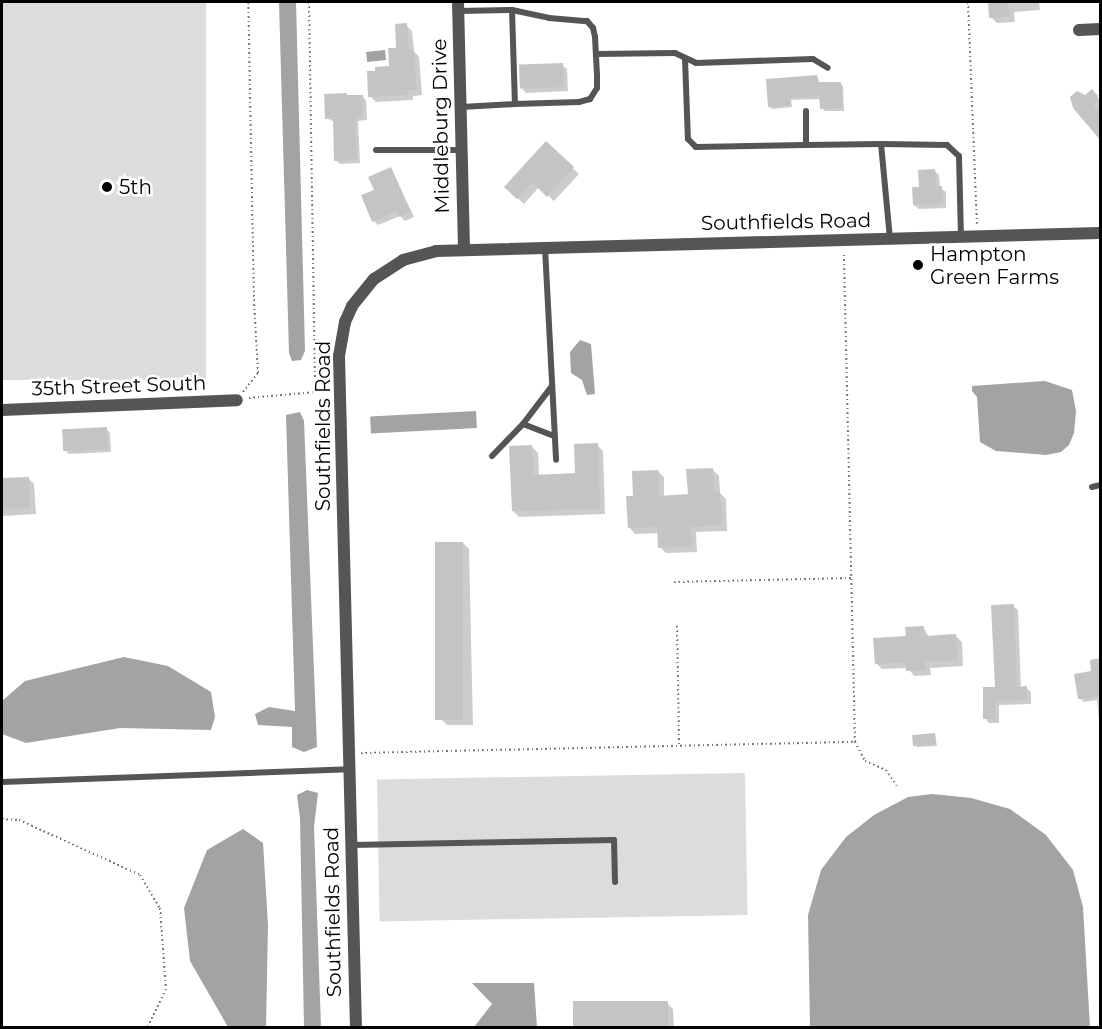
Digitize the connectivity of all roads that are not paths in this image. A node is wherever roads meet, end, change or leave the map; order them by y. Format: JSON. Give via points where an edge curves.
{"nodes":[{"id":1,"x":458,"y":6,"type":"edge"},
{"id":2,"x":512,"y":10,"type":"junction"},
{"id":3,"x":1101,"y":29,"type":"edge"},
{"id":4,"x":1079,"y":30,"type":"dead end"},
{"id":5,"x":596,"y":54,"type":"junction"},
{"id":6,"x":685,"y":59,"type":"junction"},
{"id":7,"x":828,"y":68,"type":"dead end"},
{"id":8,"x":515,"y":104,"type":"junction"},
{"id":9,"x":460,"y":107,"type":"junction"},
{"id":10,"x":806,"y":111,"type":"dead end"},
{"id":11,"x":881,"y":144,"type":"junction"},
{"id":12,"x":806,"y":146,"type":"junction"},
{"id":13,"x":376,"y":150,"type":"dead end"},
{"id":14,"x":461,"y":150,"type":"junction"},
{"id":15,"x":1101,"y":233,"type":"edge"},
{"id":16,"x":962,"y":237,"type":"junction"},
{"id":17,"x":890,"y":239,"type":"junction"},
{"id":18,"x":545,"y":248,"type":"junction"},
{"id":19,"x":464,"y":250,"type":"junction"},
{"id":20,"x":552,"y":385,"type":"junction"},
{"id":21,"x":237,"y":400,"type":"road end"},
{"id":22,"x":2,"y":410,"type":"edge"},
{"id":23,"x":523,"y":424,"type":"junction"},
{"id":24,"x":555,"y":436,"type":"junction"},
{"id":25,"x":492,"y":456,"type":"dead end"},
{"id":26,"x":556,"y":460,"type":"dead end"},
{"id":27,"x":1101,"y":485,"type":"edge"},
{"id":28,"x":1092,"y":488,"type":"dead end"},
{"id":29,"x":349,"y":769,"type":"junction"},
{"id":30,"x":2,"y":782,"type":"edge"},
{"id":31,"x":351,"y":845,"type":"junction"},
{"id":32,"x":615,"y":882,"type":"dead end"},
{"id":33,"x":356,"y":1028,"type":"edge"}],
"edges":[{"from":1,"to":2,"type":"lane"},
{"from":1,"to":9,"type":"street","name":"Middleburg Drive"},
{"from":2,"to":5,"type":"lane","via":[[587,21],[593,28]]},
{"from":2,"to":8,"type":"lane"},
{"from":3,"to":4,"type":"street"},
{"from":5,"to":6,"type":"lane","via":[[675,52]]},
{"from":5,"to":8,"type":"lane","via":[[597,88],[590,99]]},
{"from":6,"to":7,"type":"lane","via":[[696,63],[813,59]]},
{"from":6,"to":12,"type":"lane","via":[[688,139],[696,147]]},
{"from":8,"to":9,"type":"lane"},
{"from":9,"to":14,"type":"street","name":"Middleburg Drive"},
{"from":10,"to":12,"type":"lane"},
{"from":11,"to":12,"type":"lane"},
{"from":11,"to":16,"type":"lane","via":[[946,145],[959,156]]},
{"from":11,"to":17,"type":"lane"},
{"from":13,"to":14,"type":"lane"},
{"from":14,"to":19,"type":"street","name":"Middleburg Drive"},
{"from":15,"to":16,"type":"street","name":"Southfields Road"},
{"from":16,"to":17,"type":"street","name":"Southfields Road"},
{"from":17,"to":18,"type":"street","name":"Southfields Road"},
{"from":18,"to":19,"type":"street","name":"Southfields Road"},
{"from":18,"to":20,"type":"lane"},
{"from":19,"to":29,"type":"street","name":"Southfields Road","via":[[436,251],[402,260],[381,274],[362,292],[340,339]]},
{"from":20,"to":23,"type":"lane"},
{"from":20,"to":24,"type":"lane"},
{"from":21,"to":22,"type":"street","name":"35th Street South"},
{"from":23,"to":24,"type":"lane"},
{"from":23,"to":25,"type":"lane"},
{"from":24,"to":26,"type":"lane"},
{"from":27,"to":28,"type":"lane"},
{"from":29,"to":30,"type":"lane"},
{"from":29,"to":31,"type":"street","name":"Southfields Road"},
{"from":31,"to":32,"type":"lane","via":[[614,840]]},
{"from":31,"to":33,"type":"street","name":"Southfields Road"}]}
